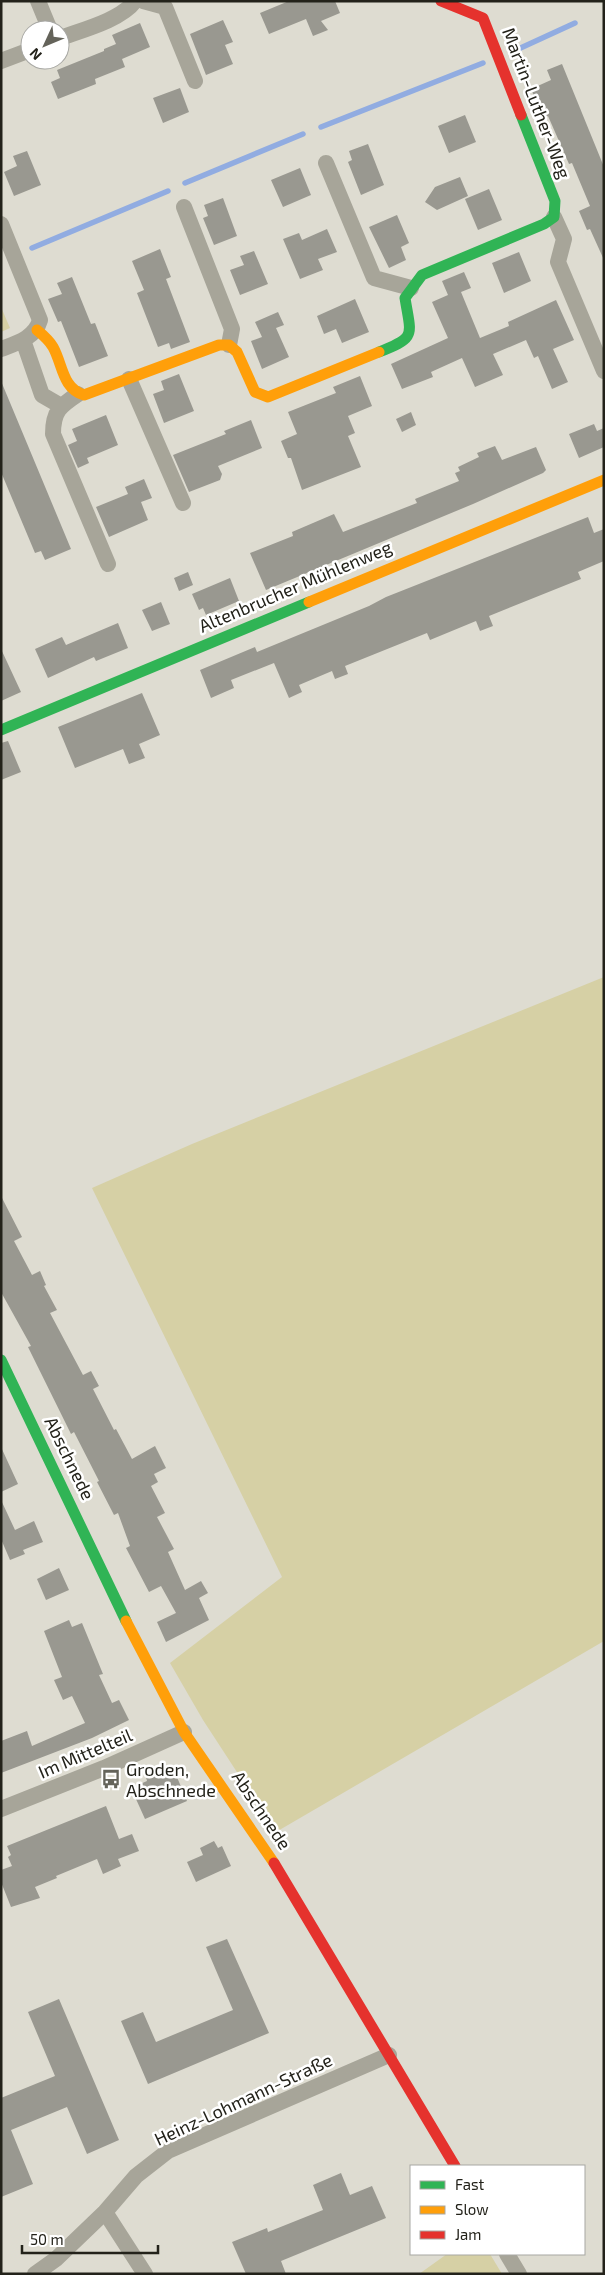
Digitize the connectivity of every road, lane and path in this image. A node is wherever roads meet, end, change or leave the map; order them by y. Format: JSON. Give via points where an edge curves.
{"nodes":[{"id":1,"x":38,"y":1,"type":"edge"},
{"id":2,"x":135,"y":1,"type":"edge"},
{"id":3,"x":143,"y":1,"type":"edge"},
{"id":4,"x":441,"y":1,"type":"edge"},
{"id":5,"x":46,"y":20,"type":"edge"},
{"id":6,"x":70,"y":34,"type":"edge"},
{"id":7,"x":20,"y":54,"type":"edge"},
{"id":8,"x":1,"y":61,"type":"edge"},
{"id":9,"x":195,"y":82,"type":"dead end"},
{"id":10,"x":326,"y":163,"type":"dead end"},
{"id":11,"x":184,"y":207,"type":"dead end"},
{"id":12,"x":554,"y":217,"type":"junction"},
{"id":13,"x":1,"y":224,"type":"edge"},
{"id":14,"x":411,"y":288,"type":"junction"},
{"id":15,"x":37,"y":330,"type":"junction"},
{"id":16,"x":23,"y":340,"type":"junction"},
{"id":17,"x":230,"y":344,"type":"junction"},
{"id":18,"x":1,"y":349,"type":"edge"},
{"id":19,"x":604,"y":371,"type":"edge"},
{"id":20,"x":129,"y":379,"type":"junction"},
{"id":21,"x":78,"y":394,"type":"junction"},
{"id":22,"x":61,"y":406,"type":"junction"},
{"id":23,"x":604,"y":480,"type":"edge"},
{"id":24,"x":183,"y":503,"type":"dead end"},
{"id":25,"x":108,"y":564,"type":"dead end"},
{"id":26,"x":1,"y":730,"type":"edge"},
{"id":27,"x":2,"y":1362,"type":"edge"},
{"id":28,"x":184,"y":1732,"type":"junction"},
{"id":29,"x":1,"y":1809,"type":"edge"},
{"id":30,"x":389,"y":2055,"type":"junction"},
{"id":31,"x":454,"y":2165,"type":"edge"},
{"id":32,"x":105,"y":2212,"type":"junction"},
{"id":33,"x":508,"y":2255,"type":"edge"},
{"id":34,"x":35,"y":2274,"type":"edge"},
{"id":35,"x":145,"y":2274,"type":"edge"},
{"id":36,"x":520,"y":2274,"type":"edge"}],
"edges":[{"from":1,"to":5,"type":"street"},
{"from":2,"to":6,"type":"street","via":[[117,16]]},
{"from":3,"to":9,"type":"street","via":[[165,7]]},
{"from":4,"to":12,"type":"street","name":"Martin-Luther-Weg","via":[[483,18],[555,201]]},
{"from":7,"to":8,"type":"street"},
{"from":10,"to":14,"type":"street","via":[[374,278]]},
{"from":11,"to":17,"type":"street","via":[[232,329]]},
{"from":12,"to":14,"type":"street","via":[[422,275]]},
{"from":12,"to":19,"type":"street","name":"Martin-Luther-Weg","via":[[564,239],[558,262]]},
{"from":13,"to":15,"type":"street","via":[[40,320]]},
{"from":14,"to":17,"type":"street","via":[[405,298],[410,332],[404,342],[268,398],[255,392],[237,352]]},
{"from":15,"to":16,"type":"street"},
{"from":15,"to":21,"type":"street","via":[[53,346],[69,386]]},
{"from":16,"to":18,"type":"street"},
{"from":16,"to":22,"type":"street","via":[[42,395]]},
{"from":17,"to":20,"type":"street","via":[[218,345]]},
{"from":20,"to":21,"type":"street","via":[[84,395]]},
{"from":20,"to":24,"type":"street"},
{"from":21,"to":22,"type":"street"},
{"from":22,"to":25,"type":"street","via":[[53,420],[53,434]]},
{"from":23,"to":26,"type":"street","name":"Altenbrucher Mühlenweg"},
{"from":27,"to":28,"type":"street","name":"Abschnede","via":[[139,1648]]},
{"from":28,"to":29,"type":"street","name":"Im Mittelteil"},
{"from":28,"to":30,"type":"street","name":"Abschnede","via":[[273,1861]]},
{"from":30,"to":31,"type":"street","name":"Abschnede"},
{"from":30,"to":32,"type":"street","name":"Heinz-Lohmann-Straße","via":[[168,2151],[136,2176]]},
{"from":32,"to":34,"type":"street","name":"Heinz-Lohmann-Straße","via":[[56,2259]]},
{"from":32,"to":35,"type":"street"},
{"from":33,"to":36,"type":"street"}]}
